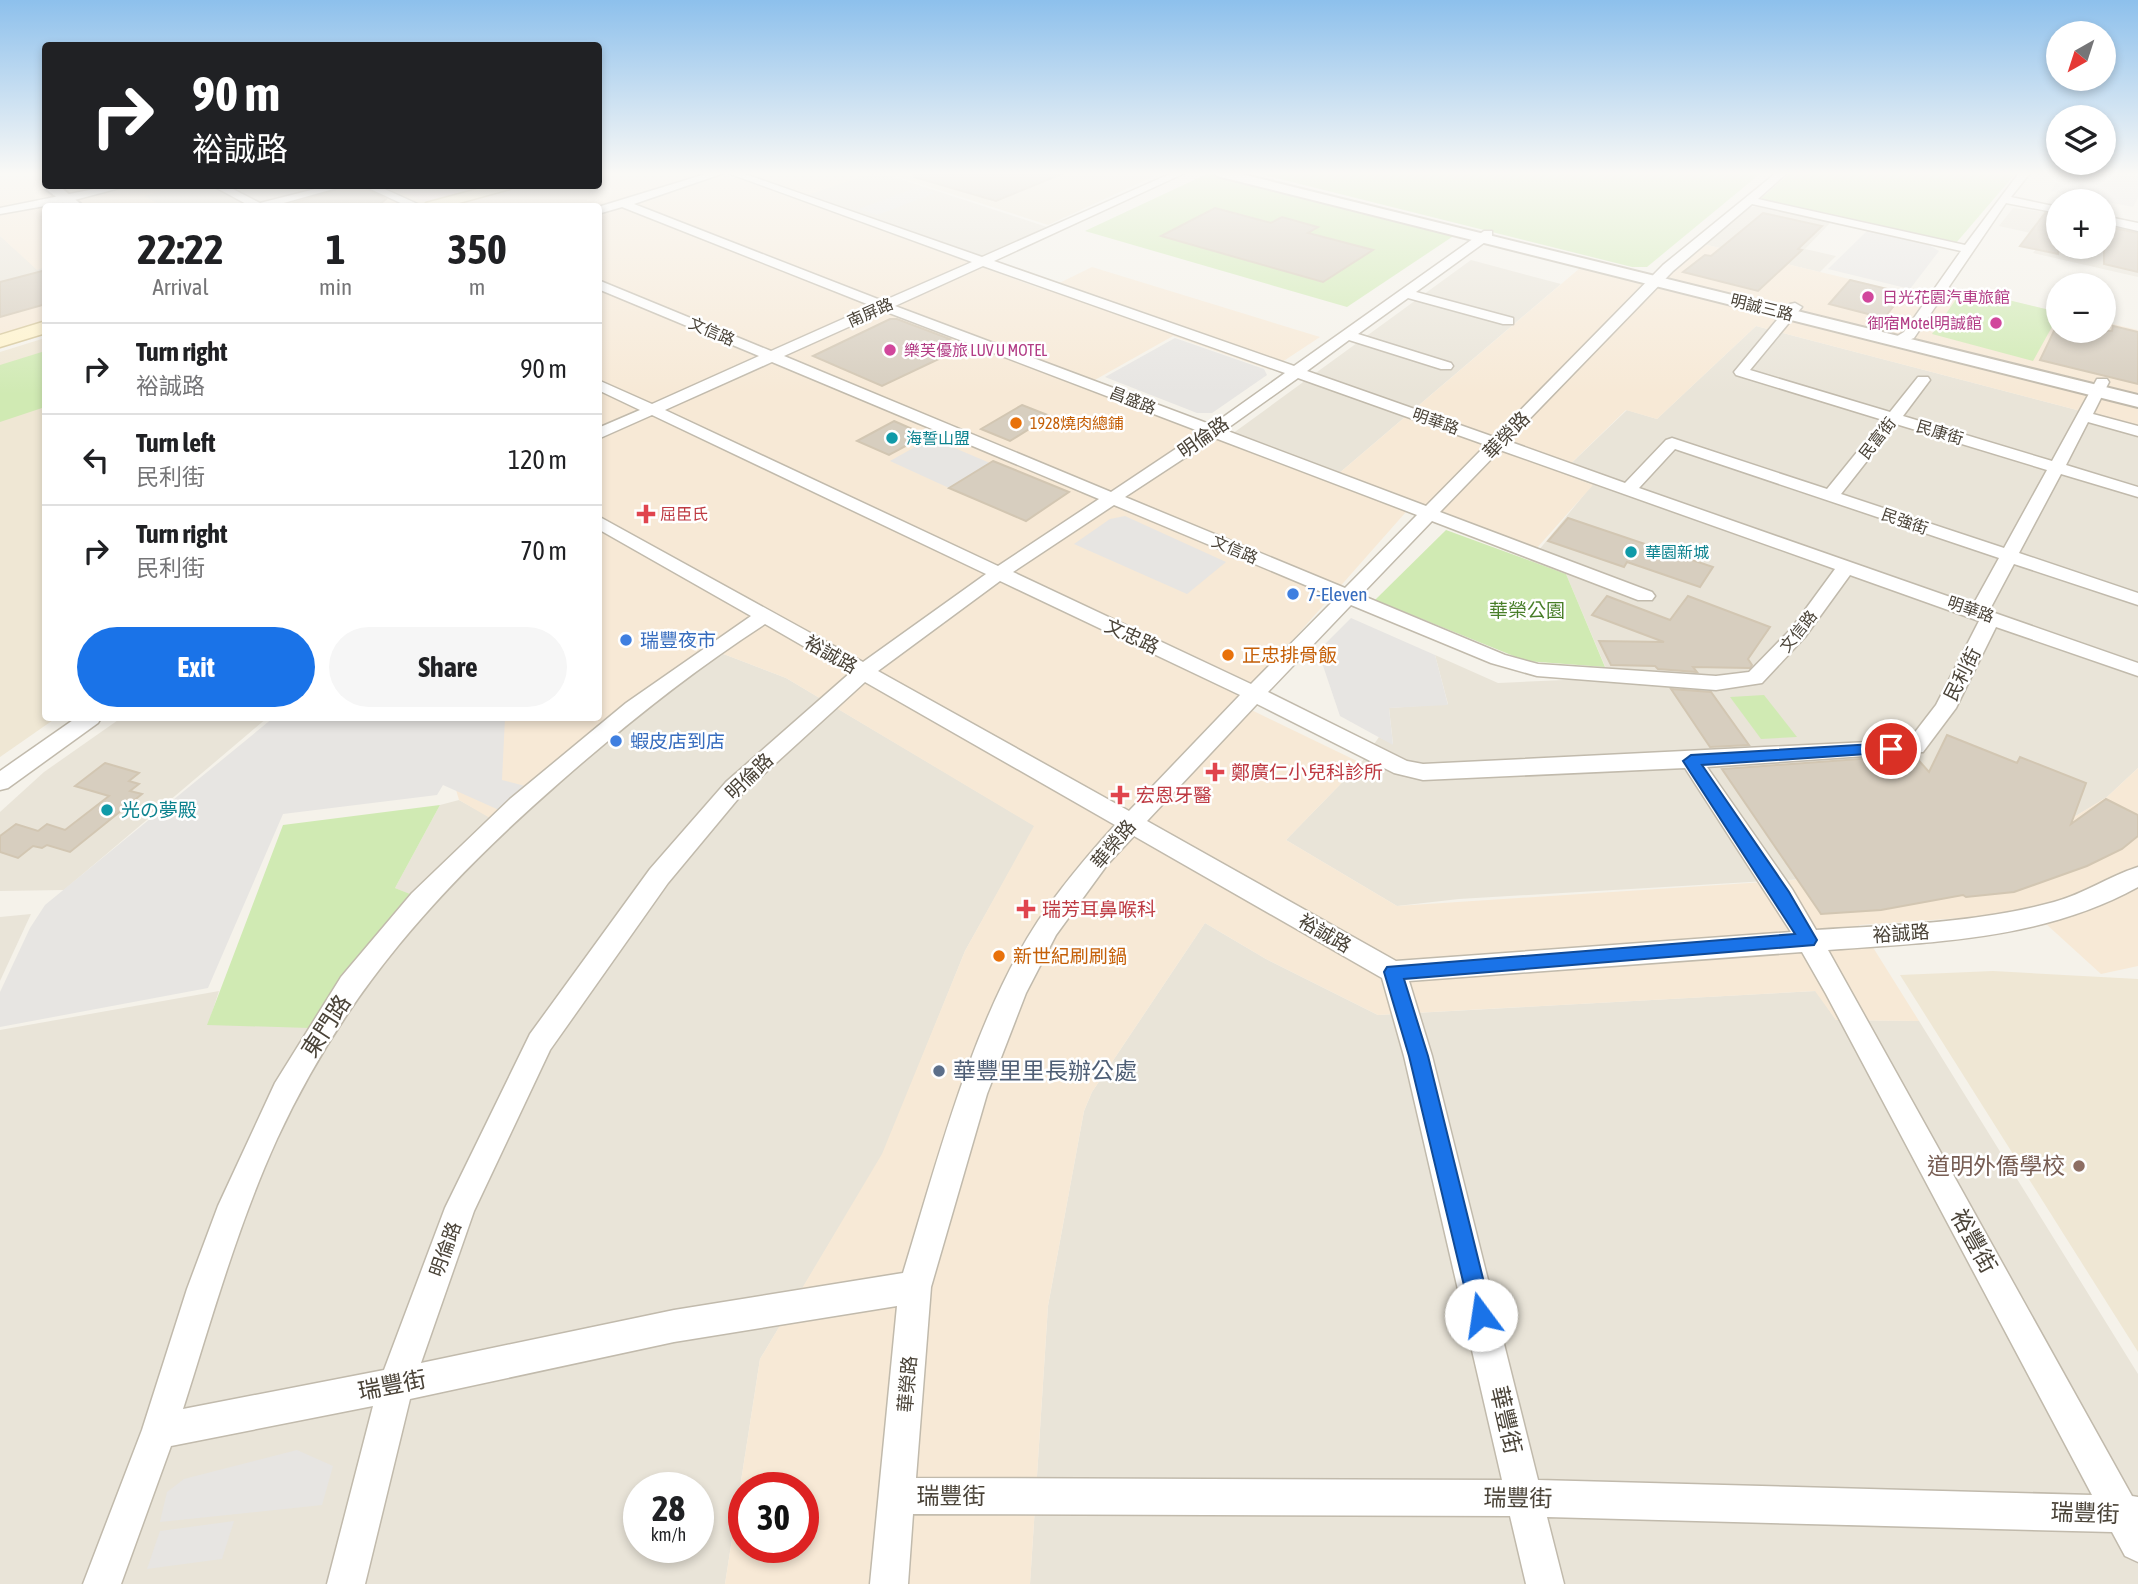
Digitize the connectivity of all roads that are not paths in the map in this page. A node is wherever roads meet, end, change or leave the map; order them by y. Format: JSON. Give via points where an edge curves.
{"nodes":[{"id":1,"x":734,"y":247,"type":"edge"},
{"id":2,"x":942,"y":247,"type":"edge"},
{"id":3,"x":1014,"y":247,"type":"edge"},
{"id":4,"x":1469,"y":247,"type":"edge"},
{"id":5,"x":1528,"y":247,"type":"edge"},
{"id":6,"x":1694,"y":247,"type":"edge"},
{"id":7,"x":1959,"y":247,"type":"edge"},
{"id":8,"x":1968,"y":249,"type":"joint"},
{"id":9,"x":982,"y":261,"type":"junction"},
{"id":10,"x":1657,"y":279,"type":"junction"},
{"id":11,"x":602,"y":286,"type":"edge"},
{"id":12,"x":1406,"y":293,"type":"junction"},
{"id":13,"x":884,"y":306,"type":"junction"},
{"id":14,"x":1792,"y":311,"type":"junction"},
{"id":15,"x":42,"y":319,"type":"edge"},
{"id":16,"x":1508,"y":321,"type":"dead end"},
{"id":17,"x":42,"y":328,"type":"edge"},
{"id":18,"x":0,"y":331,"type":"edge"},
{"id":19,"x":1346,"y":335,"type":"junction"},
{"id":20,"x":1902,"y":338,"type":"junction"},
{"id":21,"x":0,"y":341,"type":"edge"},
{"id":22,"x":772,"y":356,"type":"junction"},
{"id":23,"x":1446,"y":366,"type":"dead end"},
{"id":24,"x":1295,"y":373,"type":"junction"},
{"id":25,"x":1923,"y":380,"type":"dead end"},
{"id":26,"x":602,"y":386,"type":"edge"},
{"id":27,"x":2100,"y":386,"type":"junction"},
{"id":28,"x":2138,"y":391,"type":"edge"},
{"id":29,"x":2138,"y":401,"type":"edge"},
{"id":30,"x":650,"y":409,"type":"junction"},
{"id":31,"x":2082,"y":416,"type":"junction"},
{"id":32,"x":1893,"y":418,"type":"junction"},
{"id":33,"x":1214,"y":430,"type":"junction"},
{"id":34,"x":2138,"y":431,"type":"edge"},
{"id":35,"x":602,"y":432,"type":"edge"},
{"id":36,"x":1499,"y":443,"type":"junction"},
{"id":37,"x":2055,"y":467,"type":"junction"},
{"id":38,"x":1628,"y":489,"type":"junction"},
{"id":39,"x":2138,"y":492,"type":"edge"},
{"id":40,"x":1831,"y":496,"type":"junction"},
{"id":41,"x":1114,"y":498,"type":"junction"},
{"id":42,"x":1430,"y":513,"type":"junction"},
{"id":43,"x":602,"y":523,"type":"edge"},
{"id":44,"x":2008,"y":555,"type":"junction"},
{"id":45,"x":1847,"y":566,"type":"junction"},
{"id":46,"x":998,"y":574,"type":"junction"},
{"id":47,"x":1644,"y":596,"type":"dead end"},
{"id":48,"x":1350,"y":597,"type":"junction"},
{"id":49,"x":2138,"y":598,"type":"edge"},
{"id":50,"x":1985,"y":614,"type":"junction"},
{"id":51,"x":763,"y":617,"type":"junction"},
{"id":52,"x":2138,"y":670,"type":"edge"},
{"id":53,"x":863,"y":672,"type":"junction"},
{"id":54,"x":1255,"y":694,"type":"junction"},
{"id":55,"x":86,"y":721,"type":"edge"},
{"id":56,"x":1691,"y":761,"type":"junction"},
{"id":57,"x":0,"y":782,"type":"edge"},
{"id":58,"x":1131,"y":822,"type":"junction"},
{"id":59,"x":2138,"y":876,"type":"edge"},
{"id":60,"x":1808,"y":940,"type":"junction"},
{"id":61,"x":1393,"y":972,"type":"junction"},
{"id":62,"x":915,"y":1287,"type":"junction"},
{"id":63,"x":396,"y":1385,"type":"junction"},
{"id":64,"x":159,"y":1431,"type":"junction"},
{"id":65,"x":898,"y":1496,"type":"junction"},
{"id":66,"x":1525,"y":1498,"type":"junction"},
{"id":67,"x":2133,"y":1524,"type":"edge"},
{"id":68,"x":102,"y":1584,"type":"edge"},
{"id":69,"x":346,"y":1584,"type":"edge"},
{"id":70,"x":889,"y":1584,"type":"edge"},
{"id":71,"x":1545,"y":1584,"type":"edge"}],
"edges":[{"from":1,"to":13,"type":"street","name":"昌盛路"},
{"from":2,"to":9,"type":"street","name":"明華路"},
{"from":3,"to":9,"type":"street","name":"南屏路"},
{"from":4,"to":12,"type":"street","name":"明倫路"},
{"from":5,"to":10,"type":"street","name":"明誠三路"},
{"from":6,"to":10,"type":"street","name":"華榮路"},
{"from":7,"to":8,"type":"street"},
{"from":8,"to":20,"type":"street"},
{"from":9,"to":13,"type":"street","name":"南屏路"},
{"from":9,"to":24,"type":"street","name":"明華路"},
{"from":10,"to":14,"type":"street","name":"明誠三路"},
{"from":10,"to":36,"type":"street","name":"華榮路"},
{"from":11,"to":22,"type":"street","name":"文信路"},
{"from":12,"to":16,"type":"street"},
{"from":12,"to":19,"type":"street","name":"明倫路"},
{"from":13,"to":22,"type":"street","name":"南屏路"},
{"from":13,"to":33,"type":"street","name":"昌盛路"},
{"from":14,"to":20,"type":"street","name":"明誠三路"},
{"from":14,"to":32,"type":"street","name":"民康街","via":[[1741,372]]},
{"from":15,"to":18,"type":"main road"},
{"from":17,"to":21,"type":"main road"},
{"from":19,"to":23,"type":"street"},
{"from":19,"to":24,"type":"street","name":"明倫路"},
{"from":20,"to":27,"type":"street","name":"明誠三路"},
{"from":22,"to":30,"type":"street","name":"南屏路"},
{"from":22,"to":41,"type":"street","name":"文信路"},
{"from":24,"to":33,"type":"street","name":"明倫路"},
{"from":24,"to":36,"type":"street","name":"明華路"},
{"from":25,"to":32,"type":"street","name":"民富街"},
{"from":26,"to":30,"type":"street","name":"文忠路"},
{"from":27,"to":28,"type":"street","name":"明誠三路"},
{"from":27,"to":29,"type":"street","name":"明誠三路"},
{"from":27,"to":31,"type":"street","name":"民利街"},
{"from":30,"to":35,"type":"street","name":"南屏路"},
{"from":30,"to":46,"type":"street","name":"文忠路"},
{"from":31,"to":34,"type":"street"},
{"from":31,"to":37,"type":"street","name":"民利街"},
{"from":32,"to":37,"type":"street","name":"民康街"},
{"from":32,"to":40,"type":"street","name":"民富街"},
{"from":33,"to":41,"type":"street","name":"明倫路"},
{"from":33,"to":42,"type":"street","name":"昌盛路"},
{"from":36,"to":38,"type":"street","name":"明華路"},
{"from":36,"to":42,"type":"street","name":"華榮路"},
{"from":37,"to":39,"type":"street","name":"民康街"},
{"from":37,"to":44,"type":"street","name":"民利街"},
{"from":38,"to":40,"type":"street","name":"民強街","via":[[1672,443]]},
{"from":38,"to":45,"type":"street","name":"明華路"},
{"from":40,"to":44,"type":"street","name":"民強街"},
{"from":41,"to":46,"type":"street","name":"明倫路"},
{"from":41,"to":48,"type":"street","name":"文信路"},
{"from":42,"to":47,"type":"street","name":"昌盛路"},
{"from":42,"to":48,"type":"street","name":"華榮路"},
{"from":43,"to":51,"type":"street","name":"裕誠路"},
{"from":44,"to":49,"type":"street","name":"民強街"},
{"from":44,"to":50,"type":"street","name":"民利街"},
{"from":45,"to":48,"type":"street","name":"文信路","via":[[1763,673],[1738,682],[1537,670],[1498,659]]},
{"from":45,"to":50,"type":"street","name":"明華路"},
{"from":46,"to":53,"type":"street","name":"明倫路"},
{"from":46,"to":54,"type":"street","name":"文忠路"},
{"from":48,"to":54,"type":"street","name":"華榮路"},
{"from":50,"to":52,"type":"street","name":"明華路"},
{"from":50,"to":56,"type":"street","name":"民利街","via":[[1945,708],[1915,747]]},
{"from":51,"to":53,"type":"street","name":"裕誠路"},
{"from":51,"to":64,"type":"street","name":"東門路","via":[[636,704],[522,802],[418,903],[359,975],[289,1086],[233,1204]]},
{"from":53,"to":58,"type":"street","name":"裕誠路"},
{"from":53,"to":63,"type":"street","name":"明倫路","via":[[734,788],[659,876],[546,1033],[460,1208]]},
{"from":54,"to":56,"type":"street","name":"文忠路","via":[[1402,768],[1423,772]]},
{"from":54,"to":58,"type":"street","name":"華榮路"},
{"from":55,"to":57,"type":"street"},
{"from":56,"to":60,"type":"street"},
{"from":58,"to":61,"type":"street","name":"裕誠路"},
{"from":58,"to":62,"type":"street","name":"華榮路","via":[[1047,928],[1013,992],[973,1094]]},
{"from":59,"to":60,"type":"street","name":"裕誠路","via":[[2104,896],[2038,918],[1971,929]]},
{"from":60,"to":61,"type":"street","name":"裕誠路"},
{"from":60,"to":67,"type":"street","name":"裕豐街"},
{"from":61,"to":66,"type":"street","name":"華豐街","via":[[1419,1056]]},
{"from":62,"to":63,"type":"street","name":"瑞豐街","via":[[674,1326]]},
{"from":62,"to":65,"type":"street","name":"華榮路"},
{"from":63,"to":64,"type":"street","name":"瑞豐街"},
{"from":63,"to":69,"type":"street","name":"明倫路"},
{"from":64,"to":68,"type":"street","name":"東門路"},
{"from":65,"to":66,"type":"street","name":"瑞豐街"},
{"from":65,"to":70,"type":"street","name":"華榮路"},
{"from":66,"to":67,"type":"street","name":"瑞豐街"},
{"from":66,"to":71,"type":"street","name":"華豐街"}]}
